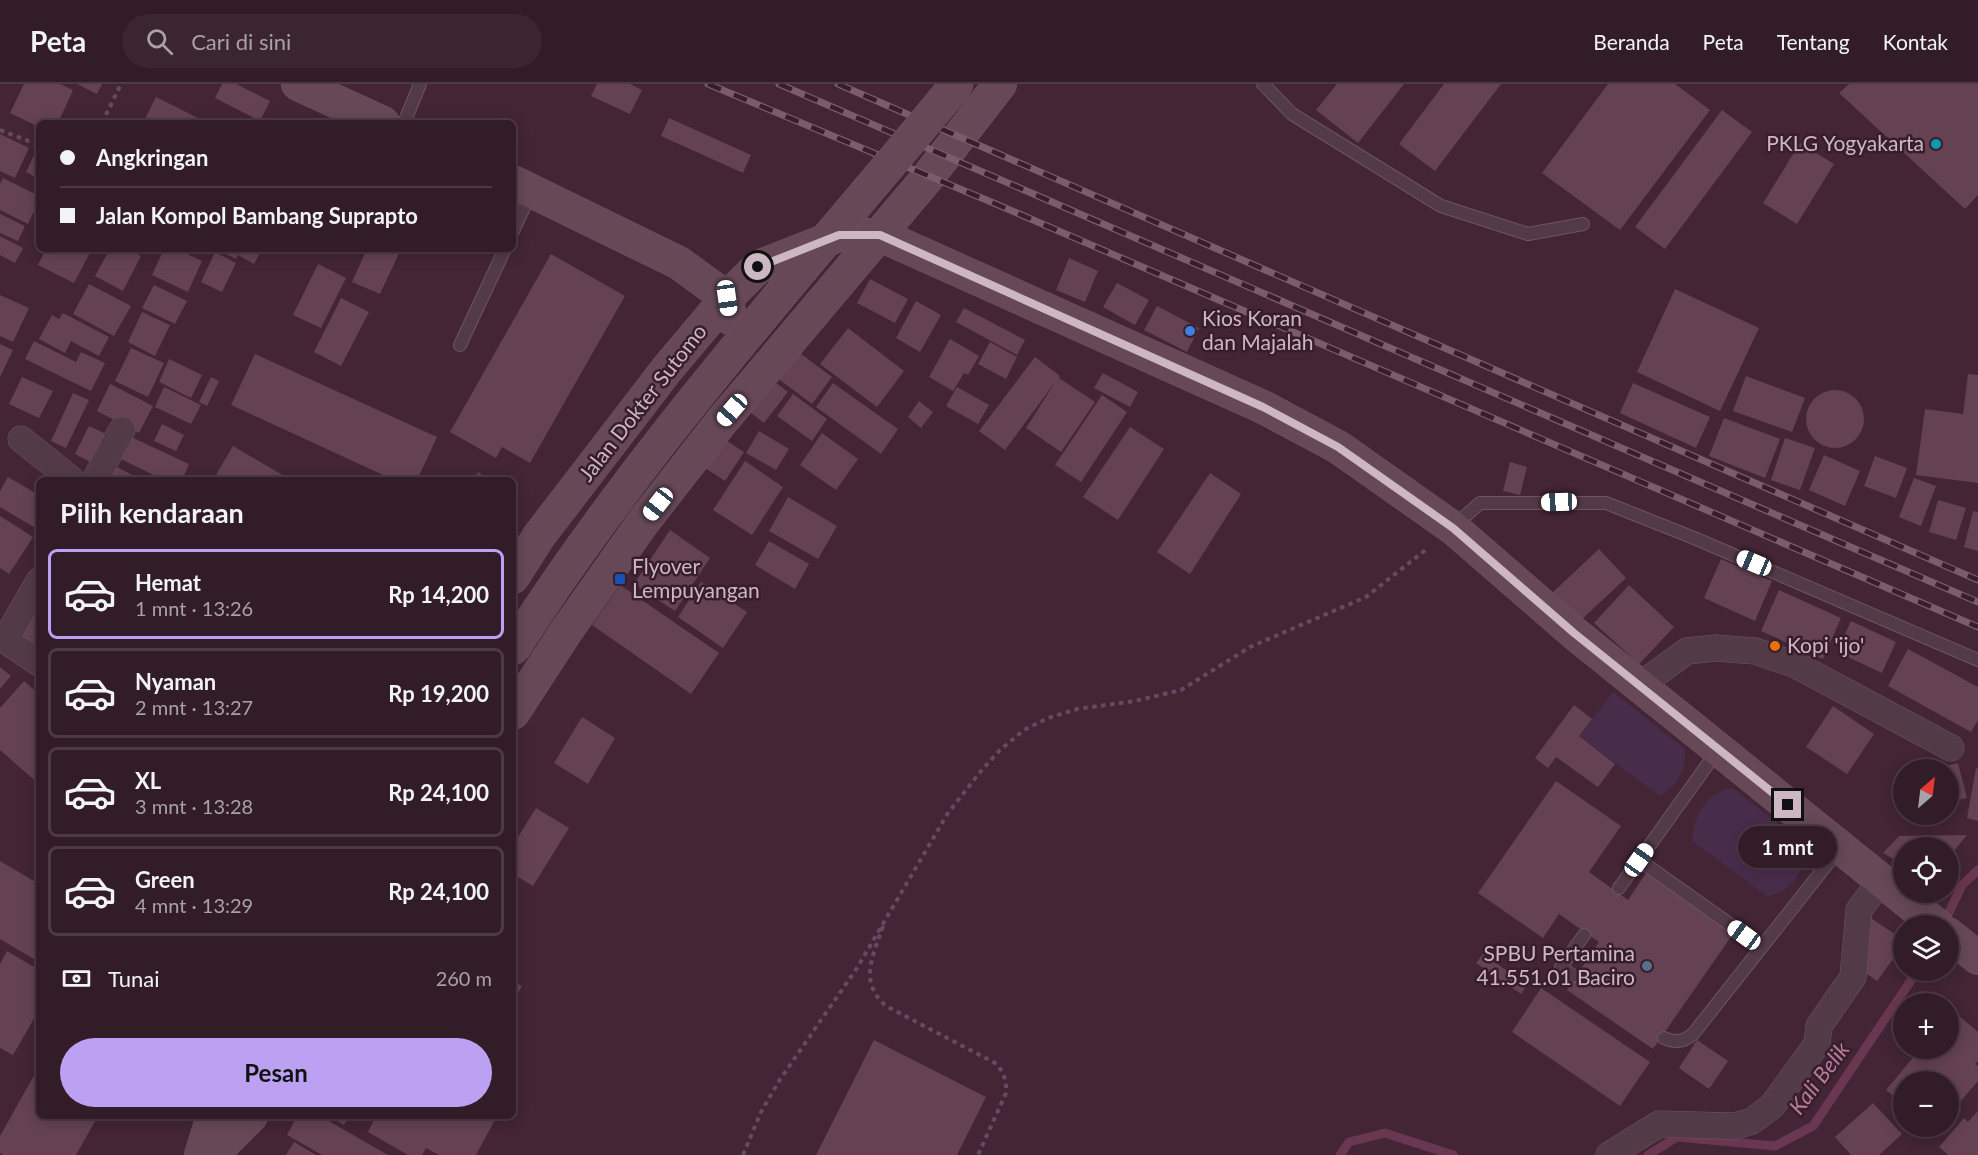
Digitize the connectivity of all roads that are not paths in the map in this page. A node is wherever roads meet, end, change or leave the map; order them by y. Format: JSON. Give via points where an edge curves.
{"nodes":[{"id":1,"x":298,"y":84,"type":"edge"},
{"id":2,"x":420,"y":84,"type":"edge"},
{"id":3,"x":957,"y":84,"type":"edge"},
{"id":4,"x":1263,"y":84,"type":"edge"},
{"id":5,"x":990,"y":91,"type":"edge"},
{"id":6,"x":376,"y":120,"type":"edge"},
{"id":7,"x":405,"y":120,"type":"edge"},
{"id":8,"x":522,"y":187,"type":"edge"},
{"id":9,"x":516,"y":216,"type":"edge"},
{"id":10,"x":1583,"y":224,"type":"dead end"},
{"id":11,"x":880,"y":235,"type":"junction"},
{"id":12,"x":504,"y":252,"type":"edge"},
{"id":13,"x":727,"y":298,"type":"junction"},
{"id":14,"x":460,"y":345,"type":"dead end"},
{"id":15,"x":742,"y":398,"type":"junction"},
{"id":16,"x":122,"y":430,"type":"dead end"},
{"id":17,"x":21,"y":440,"type":"dead end"},
{"id":18,"x":610,"y":444,"type":"junction"},
{"id":19,"x":68,"y":477,"type":"edge"},
{"id":20,"x":97,"y":477,"type":"edge"},
{"id":21,"x":672,"y":486,"type":"junction"},
{"id":22,"x":1453,"y":528,"type":"junction"},
{"id":23,"x":516,"y":572,"type":"edge"},
{"id":24,"x":36,"y":585,"type":"edge"},
{"id":25,"x":2,"y":640,"type":"edge"},
{"id":26,"x":516,"y":645,"type":"edge"},
{"id":27,"x":1978,"y":660,"type":"edge"},
{"id":28,"x":36,"y":661,"type":"edge"},
{"id":29,"x":1640,"y":686,"type":"junction"},
{"id":30,"x":516,"y":708,"type":"edge"},
{"id":31,"x":1951,"y":748,"type":"dead end"},
{"id":32,"x":1719,"y":750,"type":"junction"},
{"id":33,"x":1841,"y":847,"type":"junction"},
{"id":34,"x":1639,"y":860,"type":"junction"},
{"id":35,"x":1881,"y":880,"type":"junction"},
{"id":36,"x":1619,"y":888,"type":"dead end"},
{"id":37,"x":1925,"y":915,"type":"edge"},
{"id":38,"x":1584,"y":935,"type":"dead end"},
{"id":39,"x":1762,"y":947,"type":"junction"},
{"id":40,"x":1573,"y":976,"type":"dead end"},
{"id":41,"x":1664,"y":1038,"type":"dead end"},
{"id":42,"x":212,"y":1119,"type":"edge"},
{"id":43,"x":226,"y":1119,"type":"edge"},
{"id":44,"x":249,"y":1119,"type":"edge"},
{"id":45,"x":203,"y":1155,"type":"edge"},
{"id":46,"x":212,"y":1155,"type":"edge"},
{"id":47,"x":1609,"y":1155,"type":"edge"}],
"edges":[{"from":1,"to":6,"type":"main road"},
{"from":2,"to":7,"type":"lane"},
{"from":3,"to":26,"type":"main road","name":"Jalan Dokter Sutomo","bridge":true,"via":[[706,384],[558,578]]},
{"from":4,"to":10,"type":"lane","via":[[1292,114],[1441,206],[1528,234]]},
{"from":5,"to":11,"type":"main road"},
{"from":8,"to":9,"type":"lane"},
{"from":8,"to":13,"type":"main road","via":[[679,263]]},
{"from":11,"to":13,"type":"main road","name":"Jalan Dokter Sutomo","via":[[839,235],[758,267]]},
{"from":11,"to":15,"type":"main road"},
{"from":11,"to":22,"type":"main road","via":[[1263,407],[1338,447]]},
{"from":12,"to":14,"type":"lane"},
{"from":13,"to":15,"type":"main road"},
{"from":13,"to":18,"type":"main road","name":"Jalan Dokter Sutomo"},
{"from":15,"to":21,"type":"main road"},
{"from":16,"to":20,"type":"street"},
{"from":17,"to":19,"type":"street"},
{"from":18,"to":21,"type":"main road","via":[[637,441],[665,461]]},
{"from":18,"to":23,"type":"main road","name":"Jalan Dokter Sutomo"},
{"from":21,"to":30,"type":"main road","via":[[603,578]]},
{"from":22,"to":27,"type":"lane","via":[[1480,503],[1606,503]]},
{"from":22,"to":29,"type":"main road"},
{"from":24,"to":25,"type":"street"},
{"from":25,"to":28,"type":"street"},
{"from":29,"to":31,"type":"street","via":[[1687,651],[1755,651],[1796,665]]},
{"from":29,"to":32,"type":"main road"},
{"from":32,"to":33,"type":"main road"},
{"from":32,"to":34,"type":"lane"},
{"from":33,"to":35,"type":"main road"},
{"from":33,"to":39,"type":"lane"},
{"from":34,"to":36,"type":"lane"},
{"from":34,"to":39,"type":"lane"},
{"from":35,"to":37,"type":"main road"},
{"from":35,"to":47,"type":"street","via":[[1859,910],[1853,976],[1819,1026],[1817,1044],[1772,1106],[1752,1121],[1735,1126],[1659,1124]]},
{"from":38,"to":40,"type":"lane","via":[[1561,967]]},
{"from":39,"to":41,"type":"lane","via":[[1693,1034],[1679,1042]]},
{"from":42,"to":45,"type":"main road"},
{"from":43,"to":45,"type":"main road"},
{"from":44,"to":46,"type":"main road"}]}
